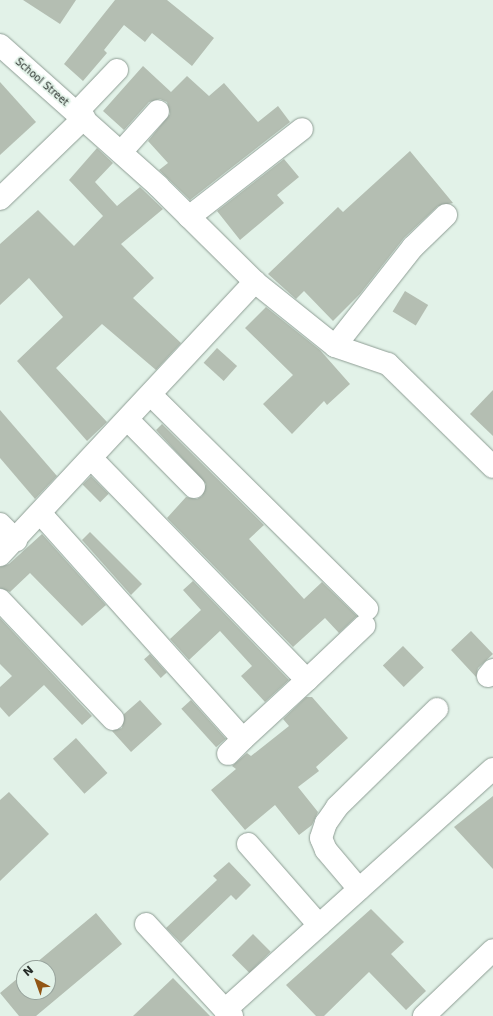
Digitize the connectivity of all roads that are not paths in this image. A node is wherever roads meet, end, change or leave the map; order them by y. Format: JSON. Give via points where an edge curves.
{"nodes":[{"id":1,"x":0,"y":45,"type":"edge"},
{"id":2,"x":117,"y":70,"type":"dead end"},
{"id":3,"x":158,"y":111,"type":"dead end"},
{"id":4,"x":81,"y":115,"type":"junction"},
{"id":5,"x":302,"y":130,"type":"dead end"},
{"id":6,"x":121,"y":152,"type":"junction"},
{"id":7,"x":0,"y":199,"type":"edge"},
{"id":8,"x":446,"y":215,"type":"dead end"},
{"id":9,"x":189,"y":216,"type":"junction"},
{"id":10,"x":255,"y":282,"type":"junction"},
{"id":11,"x":335,"y":346,"type":"junction"},
{"id":12,"x":152,"y":395,"type":"junction"},
{"id":13,"x":128,"y":420,"type":"junction"},
{"id":14,"x":92,"y":459,"type":"junction"},
{"id":15,"x":493,"y":467,"type":"edge"},
{"id":16,"x":194,"y":487,"type":"dead end"},
{"id":17,"x":41,"y":514,"type":"junction"},
{"id":18,"x":0,"y":524,"type":"edge"},
{"id":19,"x":16,"y":540,"type":"junction"},
{"id":20,"x":0,"y":555,"type":"edge"},
{"id":21,"x":0,"y":600,"type":"edge"},
{"id":22,"x":307,"y":680,"type":"junction"},
{"id":23,"x":437,"y":709,"type":"dead end"},
{"id":24,"x":113,"y":719,"type":"dead end"},
{"id":25,"x":493,"y":769,"type":"edge"},
{"id":26,"x":248,"y":844,"type":"dead end"},
{"id":27,"x":359,"y":889,"type":"junction"},
{"id":28,"x":146,"y":924,"type":"dead end"},
{"id":29,"x":319,"y":925,"type":"junction"},
{"id":30,"x":493,"y":950,"type":"edge"},
{"id":31,"x":228,"y":1013,"type":"edge"},
{"id":32,"x":424,"y":1016,"type":"edge"}],
"edges":[{"from":1,"to":4,"type":"street","name":"School Street"},
{"from":2,"to":4,"type":"street"},
{"from":3,"to":6,"type":"street"},
{"from":4,"to":6,"type":"street","name":"School Street"},
{"from":4,"to":7,"type":"street"},
{"from":5,"to":9,"type":"street"},
{"from":6,"to":9,"type":"street","name":"School Street"},
{"from":8,"to":11,"type":"street","via":[[413,247]]},
{"from":9,"to":10,"type":"street","name":"School Street"},
{"from":10,"to":11,"type":"street","name":"School Street"},
{"from":10,"to":12,"type":"street"},
{"from":11,"to":15,"type":"street","name":"School Street","via":[[388,364]]},
{"from":12,"to":13,"type":"street"},
{"from":12,"to":22,"type":"street","via":[[366,617]]},
{"from":13,"to":14,"type":"street"},
{"from":13,"to":16,"type":"street"},
{"from":14,"to":17,"type":"street"},
{"from":14,"to":22,"type":"street"},
{"from":17,"to":19,"type":"street"},
{"from":17,"to":22,"type":"street","via":[[236,747]]},
{"from":18,"to":19,"type":"street"},
{"from":19,"to":20,"type":"street"},
{"from":21,"to":24,"type":"street"},
{"from":23,"to":27,"type":"street","via":[[337,807],[326,823],[321,838],[326,850]]},
{"from":25,"to":27,"type":"street"},
{"from":26,"to":29,"type":"street"},
{"from":27,"to":29,"type":"street"},
{"from":28,"to":31,"type":"street"},
{"from":29,"to":31,"type":"street"},
{"from":30,"to":32,"type":"street"}]}
